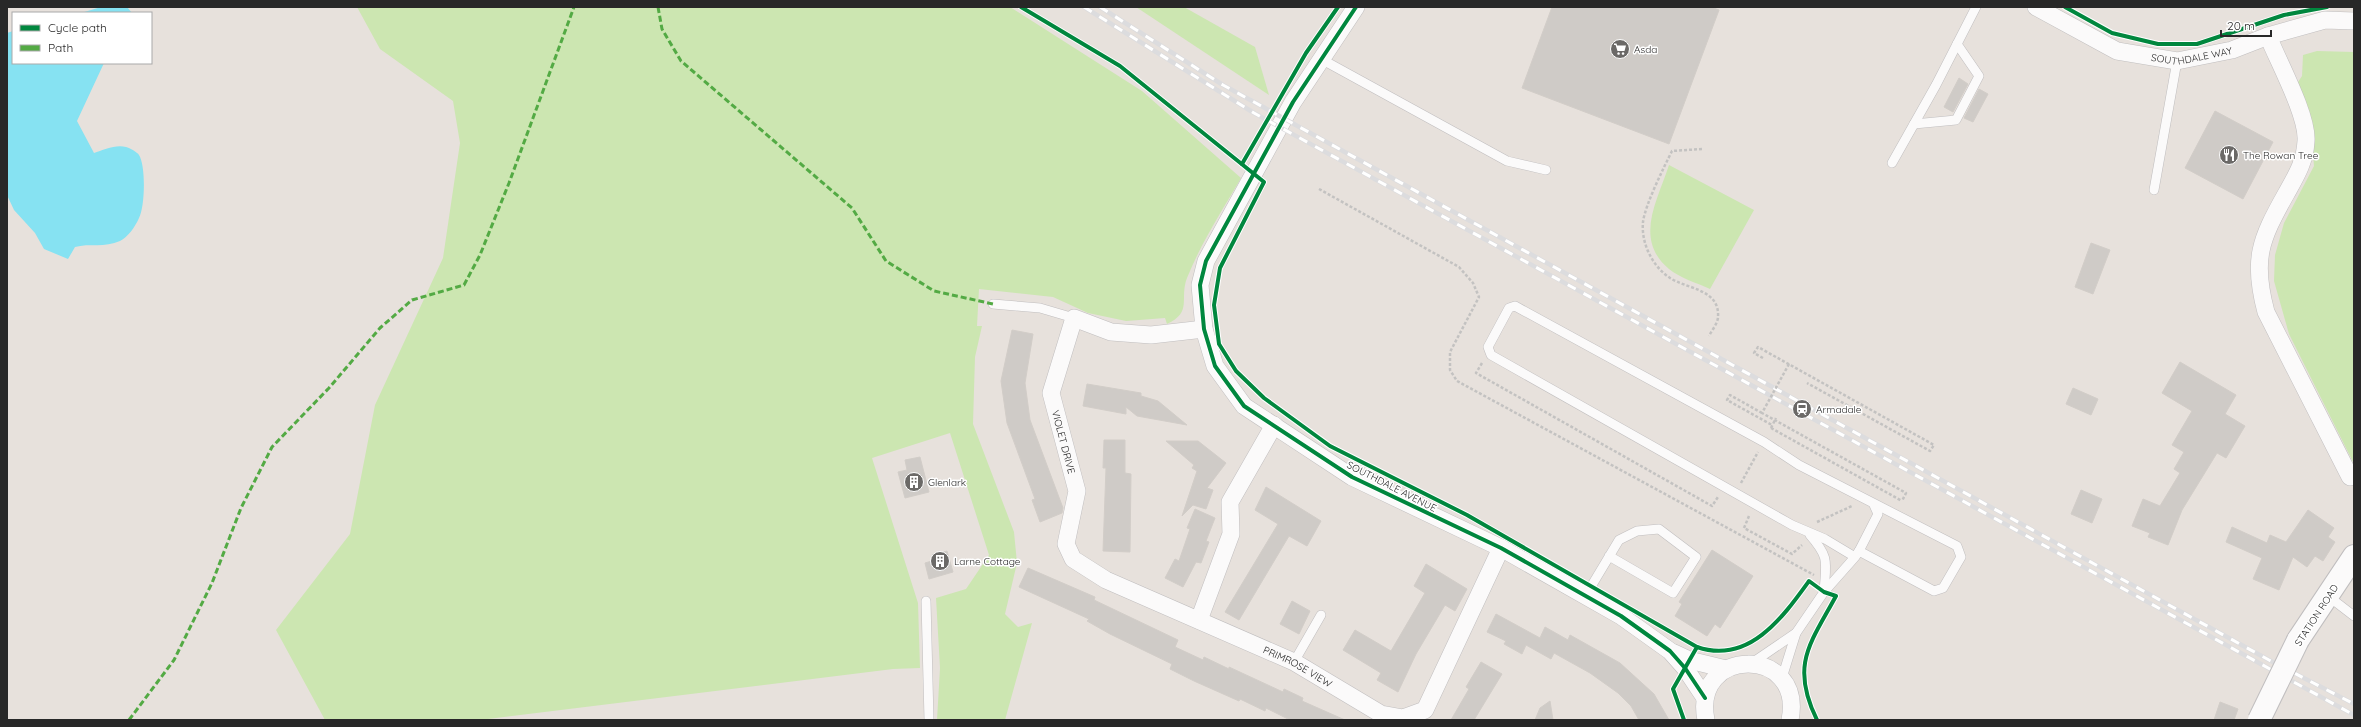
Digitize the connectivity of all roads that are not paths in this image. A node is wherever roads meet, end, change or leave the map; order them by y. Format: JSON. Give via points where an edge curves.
{"nodes":[{"id":1,"x":1356,"y":7,"type":"edge"},
{"id":2,"x":1976,"y":7,"type":"edge"},
{"id":3,"x":2036,"y":7,"type":"edge"},
{"id":4,"x":2354,"y":21,"type":"edge"},
{"id":5,"x":2268,"y":36,"type":"junction"},
{"id":6,"x":1957,"y":44,"type":"junction"},
{"id":7,"x":1321,"y":60,"type":"junction"},
{"id":8,"x":2177,"y":61,"type":"junction"},
{"id":9,"x":1914,"y":124,"type":"junction"},
{"id":10,"x":1892,"y":163,"type":"dead end"},
{"id":11,"x":1546,"y":170,"type":"dead end"},
{"id":12,"x":2154,"y":190,"type":"dead end"},
{"id":13,"x":993,"y":304,"type":"dead end"},
{"id":14,"x":1074,"y":318,"type":"junction"},
{"id":15,"x":1204,"y":329,"type":"junction"},
{"id":16,"x":1274,"y":425,"type":"junction"},
{"id":17,"x":2350,"y":477,"type":"dead end"},
{"id":18,"x":1874,"y":505,"type":"junction"},
{"id":19,"x":1807,"y":532,"type":"junction"},
{"id":20,"x":1501,"y":548,"type":"junction"},
{"id":21,"x":1857,"y":554,"type":"junction"},
{"id":22,"x":1609,"y":556,"type":"junction"},
{"id":23,"x":2354,"y":556,"type":"edge"},
{"id":24,"x":1824,"y":592,"type":"junction"},
{"id":25,"x":1586,"y":595,"type":"junction"},
{"id":26,"x":2328,"y":596,"type":"junction"},
{"id":27,"x":926,"y":601,"type":"dead end"},
{"id":28,"x":1321,"y":615,"type":"dead end"},
{"id":29,"x":2354,"y":616,"type":"edge"},
{"id":30,"x":1199,"y":620,"type":"junction"},
{"id":31,"x":1796,"y":633,"type":"junction"},
{"id":32,"x":1670,"y":651,"type":"junction"},
{"id":33,"x":1294,"y":662,"type":"junction"},
{"id":34,"x":1752,"y":663,"type":"junction"},
{"id":35,"x":1726,"y":669,"type":"junction"},
{"id":36,"x":1782,"y":678,"type":"junction"},
{"id":37,"x":1705,"y":698,"type":"junction"},
{"id":38,"x":929,"y":720,"type":"edge"},
{"id":39,"x":1706,"y":720,"type":"edge"},
{"id":40,"x":1790,"y":720,"type":"edge"},
{"id":41,"x":2259,"y":720,"type":"edge"}],
"edges":[{"from":1,"to":7,"type":"street","name":"SOUTHDALE AVENUE"},
{"from":2,"to":6,"type":"lane"},
{"from":3,"to":8,"type":"street","name":"SOUTHDALE WAY","via":[[2117,51]]},
{"from":4,"to":5,"type":"street","name":"SOUTHDALE WAY","via":[[2326,20]]},
{"from":5,"to":8,"type":"street","name":"SOUTHDALE WAY","via":[[2232,50]]},
{"from":5,"to":17,"type":"street","via":[[2302,118],[2306,140],[2303,165],[2274,216],[2259,252],[2259,285],[2270,319]]},
{"from":6,"to":9,"type":"lane"},
{"from":6,"to":9,"type":"lane","via":[[1979,76],[1956,120]]},
{"from":7,"to":11,"type":"lane","via":[[1507,162]]},
{"from":7,"to":15,"type":"street","name":"SOUTHDALE AVENUE","via":[[1293,102],[1206,261],[1200,285]]},
{"from":8,"to":12,"type":"lane"},
{"from":9,"to":10,"type":"lane"},
{"from":13,"to":14,"type":"lane","via":[[1040,308]]},
{"from":14,"to":15,"type":"street","via":[[1111,332],[1151,335]]},
{"from":14,"to":30,"type":"street","name":"VIOLET DRIVE","via":[[1051,393],[1077,491],[1066,544],[1074,559],[1106,580]]},
{"from":15,"to":16,"type":"street","name":"SOUTHDALE AVENUE","via":[[1215,366],[1244,406]]},
{"from":16,"to":20,"type":"street","name":"SOUTHDALE AVENUE","via":[[1352,477]]},
{"from":16,"to":30,"type":"street","via":[[1230,502],[1231,534]]},
{"from":18,"to":19,"type":"lane","via":[[1515,306],[1509,308],[1488,347],[1491,355]]},
{"from":18,"to":21,"type":"lane","via":[[1878,514]]},
{"from":18,"to":21,"type":"lane","via":[[1957,546],[1961,557],[1943,588],[1934,591]]},
{"from":19,"to":21,"type":"lane"},
{"from":19,"to":24,"type":"lane","via":[[1823,550],[1827,564]]},
{"from":20,"to":25,"type":"street","name":"SOUTHDALE AVENUE"},
{"from":20,"to":33,"type":"street","name":"PRIMROSE VIEW","via":[[1425,710],[1404,718],[1381,714]]},
{"from":21,"to":24,"type":"lane"},
{"from":22,"to":22,"type":"lane","via":[[1619,540],[1637,531],[1659,529],[1696,557],[1673,593]]},
{"from":22,"to":25,"type":"lane"},
{"from":23,"to":26,"type":"main road","name":"STATION ROAD"},
{"from":24,"to":31,"type":"lane"},
{"from":25,"to":32,"type":"street","name":"SOUTHDALE AVENUE"},
{"from":26,"to":29,"type":"lane"},
{"from":26,"to":41,"type":"main road","name":"STATION ROAD","bridge":true,"via":[[2298,640]]},
{"from":27,"to":38,"type":"lane"},
{"from":28,"to":33,"type":"lane"},
{"from":30,"to":33,"type":"street","name":"PRIMROSE VIEW"},
{"from":31,"to":34,"type":"lane"},
{"from":31,"to":36,"type":"lane"},
{"from":32,"to":35,"type":"street","name":"SOUTHDALE AVENUE","via":[[1689,660]]},
{"from":32,"to":37,"type":"street","name":"SOUTHDALE AVENUE"},
{"from":34,"to":35,"type":"street","via":[[1738,664]]},
{"from":34,"to":36,"type":"street","via":[[1763,665]]},
{"from":35,"to":37,"type":"street","via":[[1709,687]]},
{"from":36,"to":40,"type":"street","via":[[1792,698]]},
{"from":37,"to":39,"type":"street"}]}
